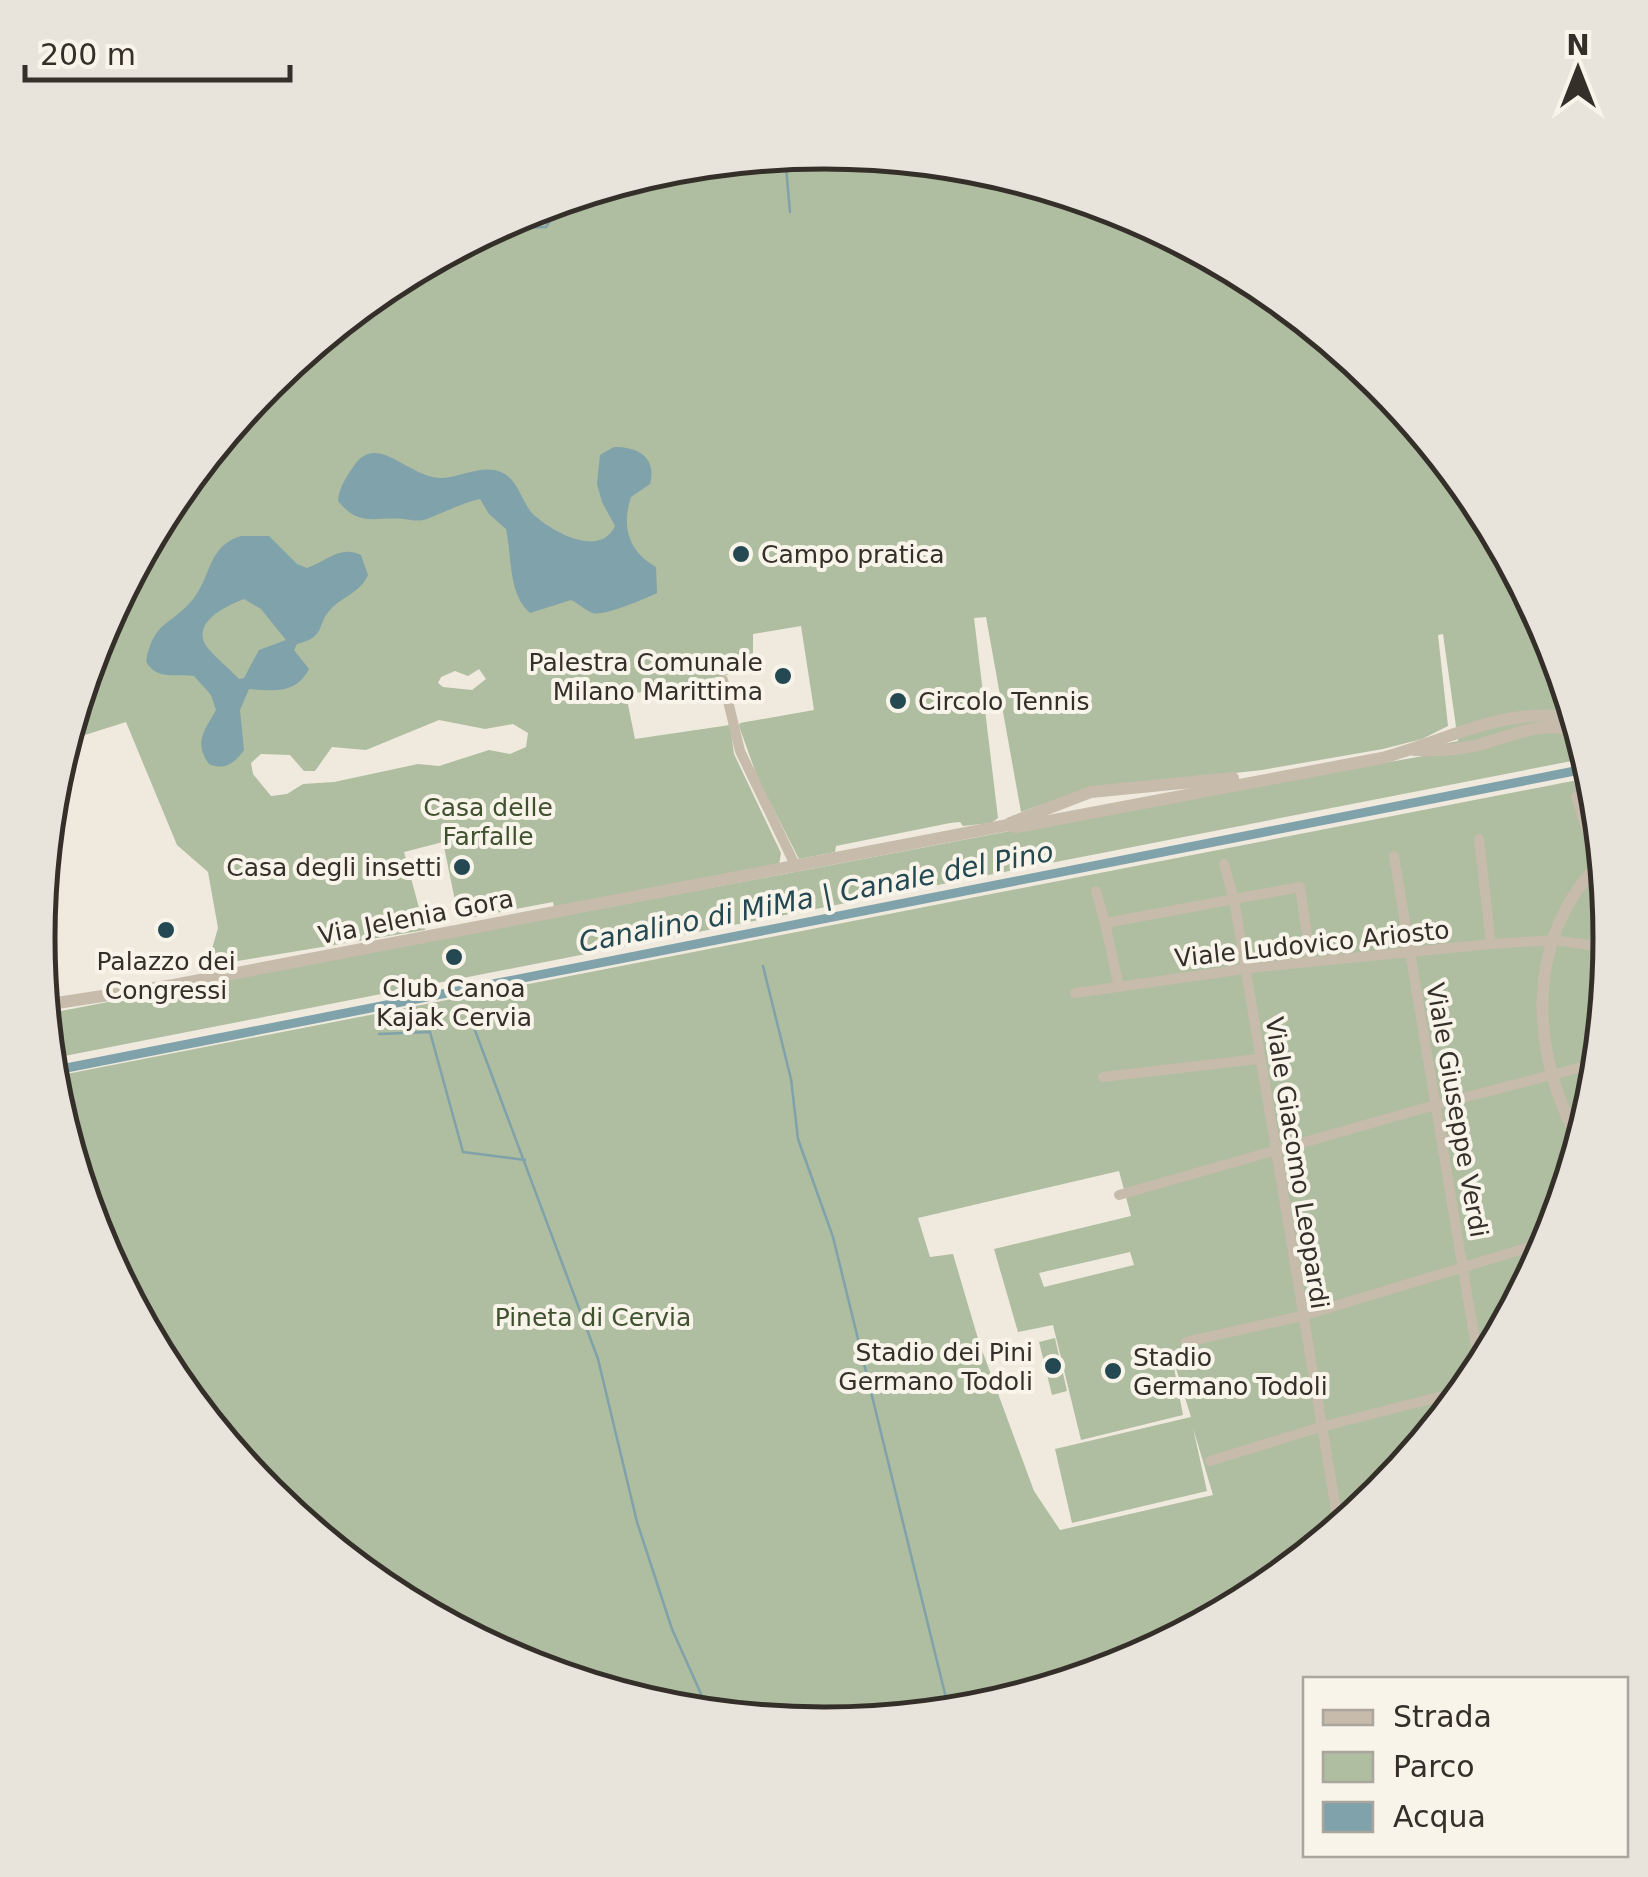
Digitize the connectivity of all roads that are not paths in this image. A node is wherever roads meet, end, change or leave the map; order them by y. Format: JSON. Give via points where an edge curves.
{"nodes":[{"id":1,"x":723,"y":680,"type":"dead end"},
{"id":2,"x":1559,"y":715,"type":"edge"},
{"id":3,"x":1563,"y":728,"type":"edge"},
{"id":4,"x":1412,"y":750,"type":"junction"},
{"id":5,"x":1298,"y":773,"type":"junction"},
{"id":6,"x":1576,"y":797,"type":"dead end"},
{"id":7,"x":1582,"y":813,"type":"edge"},
{"id":8,"x":1008,"y":825,"type":"junction"},
{"id":9,"x":1479,"y":839,"type":"dead end"},
{"id":10,"x":1394,"y":856,"type":"dead end"},
{"id":11,"x":1224,"y":864,"type":"dead end"},
{"id":12,"x":796,"y":867,"type":"junction"},
{"id":13,"x":1298,"y":874,"type":"dead end"},
{"id":14,"x":1590,"y":876,"type":"edge"},
{"id":15,"x":1300,"y":887,"type":"junction"},
{"id":16,"x":1096,"y":891,"type":"dead end"},
{"id":17,"x":1234,"y":899,"type":"junction"},
{"id":18,"x":1105,"y":923,"type":"junction"},
{"id":19,"x":1554,"y":940,"type":"junction"},
{"id":20,"x":1491,"y":944,"type":"junction"},
{"id":21,"x":1593,"y":946,"type":"edge"},
{"id":22,"x":1410,"y":952,"type":"junction"},
{"id":23,"x":1311,"y":961,"type":"junction"},
{"id":24,"x":1246,"y":968,"type":"junction"},
{"id":25,"x":1119,"y":987,"type":"junction"},
{"id":26,"x":1075,"y":993,"type":"dead end"},
{"id":27,"x":58,"y":1003,"type":"edge"},
{"id":28,"x":1258,"y":1059,"type":"junction"},
{"id":29,"x":1581,"y":1068,"type":"edge"},
{"id":30,"x":1550,"y":1076,"type":"junction"},
{"id":31,"x":1104,"y":1077,"type":"dead end"},
{"id":32,"x":1434,"y":1105,"type":"junction"},
{"id":33,"x":1571,"y":1122,"type":"edge"},
{"id":34,"x":1277,"y":1150,"type":"junction"},
{"id":35,"x":1119,"y":1195,"type":"dead end"},
{"id":36,"x":1528,"y":1247,"type":"edge"},
{"id":37,"x":1464,"y":1266,"type":"junction"},
{"id":38,"x":1302,"y":1316,"type":"junction"},
{"id":39,"x":1186,"y":1342,"type":"dead end"},
{"id":40,"x":1476,"y":1345,"type":"edge"},
{"id":41,"x":1442,"y":1396,"type":"edge"},
{"id":42,"x":1320,"y":1427,"type":"junction"},
{"id":43,"x":1210,"y":1461,"type":"dead end"},
{"id":44,"x":1336,"y":1512,"type":"edge"}],
"edges":[{"from":1,"to":12,"type":"street","via":[[740,752]]},
{"from":2,"to":4,"type":"street","name":"Via Jelenia Gora","via":[[1468,726]]},
{"from":3,"to":4,"type":"street","name":"Via Jelenia Gora","via":[[1522,730],[1474,746]]},
{"from":4,"to":5,"type":"street","name":"Via Jelenia Gora"},
{"from":5,"to":8,"type":"street","name":"Via Jelenia Gora"},
{"from":5,"to":8,"type":"street","name":"Via Jelenia Gora","via":[[1090,792]]},
{"from":6,"to":7,"type":"street"},
{"from":8,"to":12,"type":"street","name":"Via Jelenia Gora"},
{"from":9,"to":20,"type":"street"},
{"from":10,"to":22,"type":"street","name":"Viale Giuseppe Verdi"},
{"from":11,"to":17,"type":"street","name":"Viale Giacomo Leopardi"},
{"from":12,"to":27,"type":"street","name":"Via Jelenia Gora"},
{"from":13,"to":15,"type":"street"},
{"from":14,"to":19,"type":"street"},
{"from":15,"to":17,"type":"street"},
{"from":15,"to":23,"type":"street"},
{"from":16,"to":18,"type":"street"},
{"from":17,"to":18,"type":"street"},
{"from":17,"to":24,"type":"street","name":"Viale Giacomo Leopardi"},
{"from":18,"to":25,"type":"street"},
{"from":19,"to":20,"type":"street","name":"Viale Ludovico Ariosto"},
{"from":19,"to":21,"type":"street","name":"Viale Ludovico Ariosto"},
{"from":19,"to":30,"type":"street","via":[[1542,989]]},
{"from":20,"to":22,"type":"street","name":"Viale Ludovico Ariosto"},
{"from":22,"to":23,"type":"street","name":"Viale Ludovico Ariosto"},
{"from":22,"to":32,"type":"street","name":"Viale Giuseppe Verdi"},
{"from":23,"to":24,"type":"street","name":"Viale Ludovico Ariosto"},
{"from":24,"to":25,"type":"street","name":"Viale Ludovico Ariosto"},
{"from":24,"to":28,"type":"street","name":"Viale Giacomo Leopardi"},
{"from":25,"to":26,"type":"street","name":"Viale Ludovico Ariosto"},
{"from":28,"to":31,"type":"street"},
{"from":28,"to":34,"type":"street","name":"Viale Giacomo Leopardi"},
{"from":29,"to":30,"type":"street"},
{"from":30,"to":32,"type":"street"},
{"from":30,"to":33,"type":"street"},
{"from":32,"to":34,"type":"street"},
{"from":32,"to":37,"type":"street","name":"Viale Giuseppe Verdi"},
{"from":34,"to":35,"type":"street"},
{"from":34,"to":38,"type":"street","name":"Viale Giacomo Leopardi"},
{"from":36,"to":37,"type":"street"},
{"from":37,"to":38,"type":"street"},
{"from":37,"to":40,"type":"street","name":"Viale Giuseppe Verdi"},
{"from":38,"to":39,"type":"street"},
{"from":38,"to":42,"type":"street","name":"Viale Giacomo Leopardi"},
{"from":41,"to":42,"type":"street"},
{"from":42,"to":43,"type":"street"},
{"from":42,"to":44,"type":"street","name":"Viale Giacomo Leopardi"}]}
